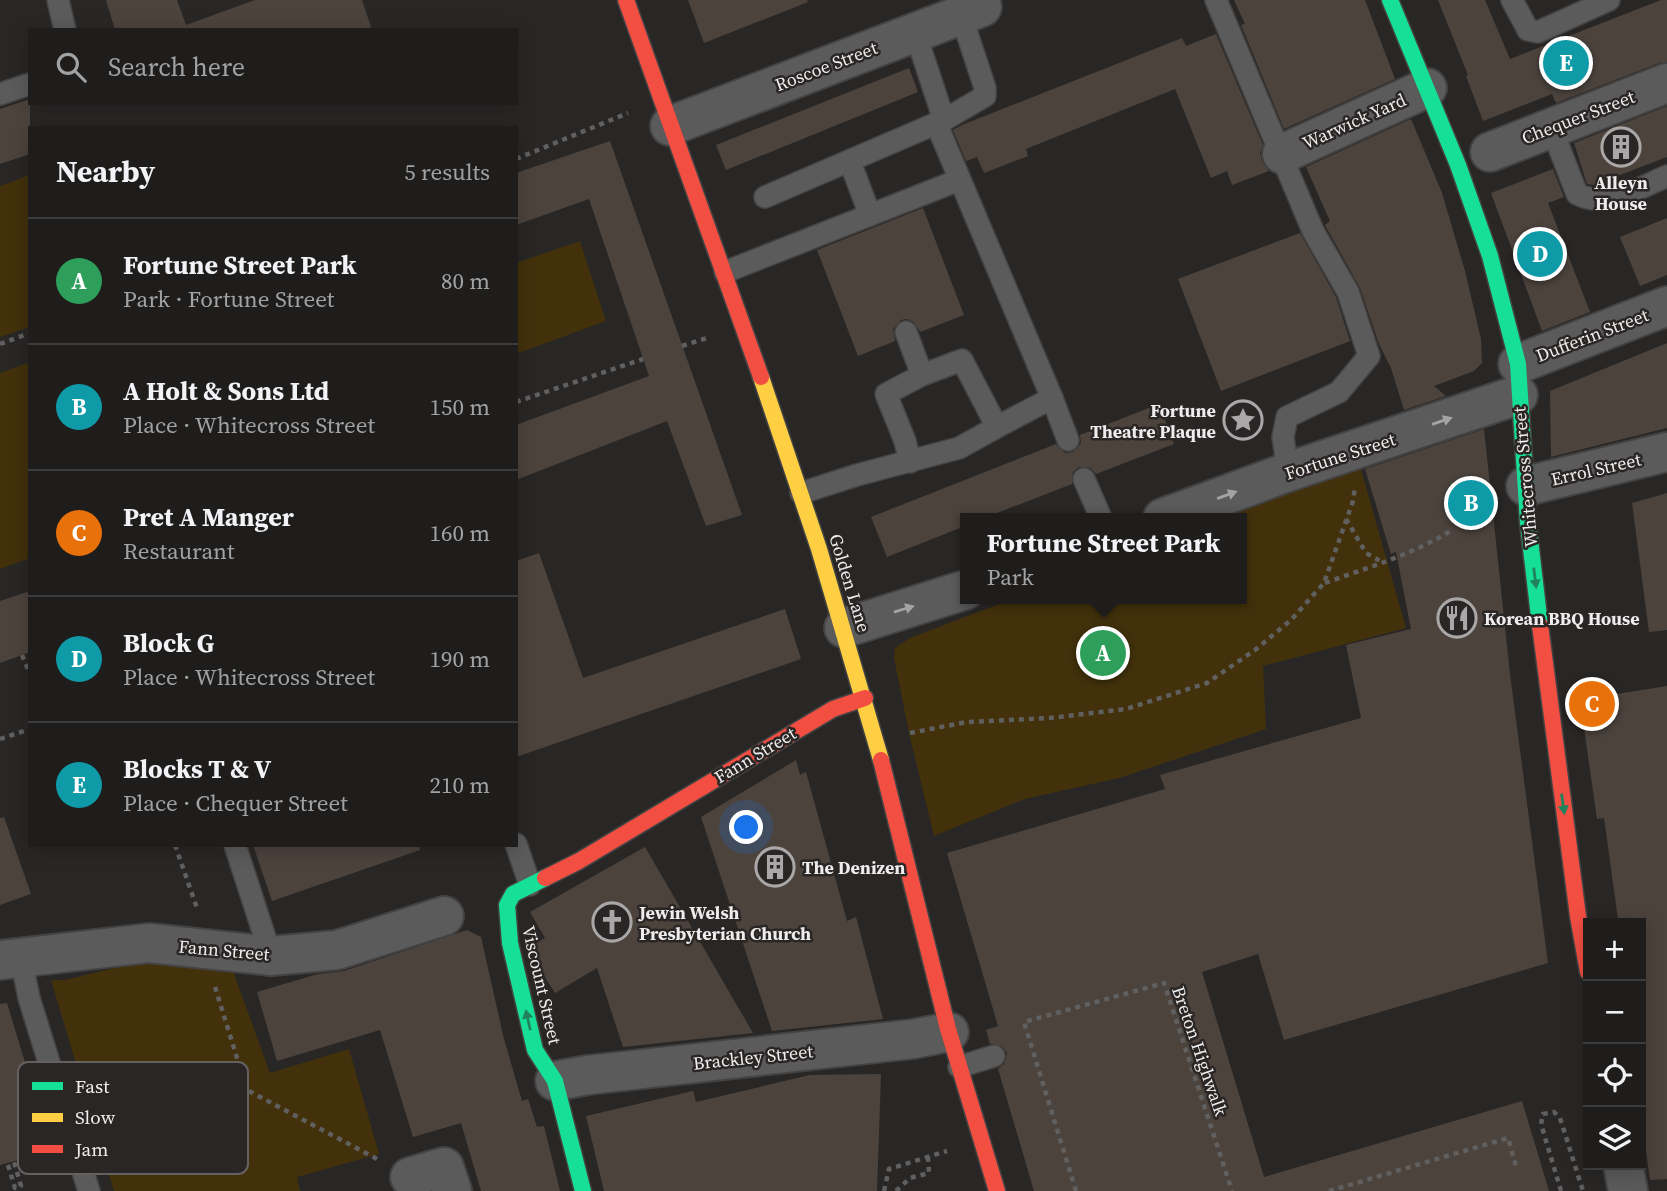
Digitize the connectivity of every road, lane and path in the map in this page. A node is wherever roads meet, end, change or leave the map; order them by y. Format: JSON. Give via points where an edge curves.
{"nodes":[{"id":1,"x":58,"y":0,"type":"edge"},
{"id":2,"x":626,"y":0,"type":"edge"},
{"id":3,"x":1216,"y":0,"type":"edge"},
{"id":4,"x":1390,"y":0,"type":"edge"},
{"id":5,"x":1513,"y":0,"type":"edge"},
{"id":6,"x":1609,"y":0,"type":"edge"},
{"id":7,"x":1568,"y":8,"type":"edge"},
{"id":8,"x":971,"y":11,"type":"joint"},
{"id":9,"x":65,"y":28,"type":"edge"},
{"id":10,"x":915,"y":32,"type":"junction"},
{"id":11,"x":1667,"y":83,"type":"edge"},
{"id":12,"x":28,"y":85,"type":"edge"},
{"id":13,"x":1427,"y":88,"type":"junction"},
{"id":14,"x":0,"y":94,"type":"edge"},
{"id":15,"x":635,"y":110,"type":"dead end"},
{"id":16,"x":940,"y":122,"type":"junction"},
{"id":17,"x":670,"y":126,"type":"junction"},
{"id":18,"x":1551,"y":127,"type":"junction"},
{"id":19,"x":1490,"y":152,"type":"dead end"},
{"id":20,"x":1282,"y":154,"type":"junction"},
{"id":21,"x":518,"y":158,"type":"edge"},
{"id":22,"x":850,"y":162,"type":"junction"},
{"id":23,"x":1667,"y":176,"type":"edge"},
{"id":24,"x":959,"y":180,"type":"junction"},
{"id":25,"x":765,"y":197,"type":"dead end"},
{"id":26,"x":870,"y":215,"type":"junction"},
{"id":27,"x":725,"y":272,"type":"junction"},
{"id":28,"x":1667,"y":306,"type":"edge"},
{"id":29,"x":906,"y":332,"type":"dead end"},
{"id":30,"x":28,"y":334,"type":"edge"},
{"id":31,"x":708,"y":338,"type":"dead end"},
{"id":32,"x":0,"y":344,"type":"edge"},
{"id":33,"x":682,"y":346,"type":"dead end"},
{"id":34,"x":643,"y":359,"type":"dead end"},
{"id":35,"x":922,"y":375,"type":"junction"},
{"id":36,"x":1518,"y":380,"type":"junction"},
{"id":37,"x":1052,"y":398,"type":"junction"},
{"id":38,"x":518,"y":401,"type":"edge"},
{"id":39,"x":996,"y":427,"type":"junction"},
{"id":40,"x":1068,"y":440,"type":"dead end"},
{"id":41,"x":1667,"y":452,"type":"edge"},
{"id":42,"x":1347,"y":454,"type":"junction"},
{"id":43,"x":910,"y":462,"type":"junction"},
{"id":44,"x":1289,"y":472,"type":"junction"},
{"id":45,"x":1084,"y":479,"type":"dead end"},
{"id":46,"x":1525,"y":486,"type":"junction"},
{"id":47,"x":801,"y":493,"type":"junction"},
{"id":48,"x":1099,"y":513,"type":"edge"},
{"id":49,"x":1177,"y":513,"type":"edge"},
{"id":50,"x":1346,"y":519,"type":"junction"},
{"id":51,"x":1452,"y":530,"type":"dead end"},
{"id":52,"x":1383,"y":563,"type":"junction"},
{"id":53,"x":1324,"y":583,"type":"junction"},
{"id":54,"x":960,"y":592,"type":"edge"},
{"id":55,"x":844,"y":628,"type":"junction"},
{"id":56,"x":22,"y":655,"type":"dead end"},
{"id":57,"x":28,"y":669,"type":"edge"},
{"id":58,"x":864,"y":698,"type":"junction"},
{"id":59,"x":28,"y":730,"type":"edge"},
{"id":60,"x":905,"y":734,"type":"dead end"},
{"id":61,"x":0,"y":739,"type":"edge"},
{"id":62,"x":176,"y":847,"type":"edge"},
{"id":63,"x":236,"y":847,"type":"edge"},
{"id":64,"x":517,"y":847,"type":"edge"},
{"id":65,"x":530,"y":885,"type":"junction"},
{"id":66,"x":507,"y":905,"type":"joint"},
{"id":67,"x":444,"y":916,"type":"dead end"},
{"id":68,"x":201,"y":919,"type":"dead end"},
{"id":69,"x":1583,"y":943,"type":"edge"},
{"id":70,"x":271,"y":956,"type":"junction"},
{"id":71,"x":10,"y":959,"type":"edge"},
{"id":72,"x":213,"y":979,"type":"dead end"},
{"id":73,"x":954,"y":1049,"type":"junction"},
{"id":74,"x":994,"y":1056,"type":"dead end"},
{"id":75,"x":49,"y":1062,"type":"edge"},
{"id":76,"x":238,"y":1062,"type":"edge"},
{"id":77,"x":555,"y":1081,"type":"junction"},
{"id":78,"x":248,"y":1091,"type":"edge"},
{"id":79,"x":981,"y":1140,"type":"junction"},
{"id":80,"x":928,"y":1156,"type":"junction"},
{"id":81,"x":11,"y":1163,"type":"joint"},
{"id":82,"x":1517,"y":1170,"type":"dead end"},
{"id":83,"x":1624,"y":1170,"type":"edge"},
{"id":84,"x":84,"y":1174,"type":"edge"},
{"id":85,"x":410,"y":1177,"type":"joint"},
{"id":86,"x":89,"y":1191,"type":"edge"},
{"id":87,"x":452,"y":1191,"type":"edge"},
{"id":88,"x":583,"y":1191,"type":"edge"},
{"id":89,"x":884,"y":1191,"type":"edge"},
{"id":90,"x":896,"y":1191,"type":"edge"},
{"id":91,"x":997,"y":1191,"type":"edge"},
{"id":92,"x":1076,"y":1191,"type":"edge"},
{"id":93,"x":1232,"y":1191,"type":"edge"},
{"id":94,"x":1329,"y":1191,"type":"edge"},
{"id":95,"x":1561,"y":1191,"type":"edge"},
{"id":96,"x":1583,"y":1191,"type":"edge"},
{"id":97,"x":1628,"y":1191,"type":"edge"}],
"edges":[{"from":1,"to":9,"type":"lane"},
{"from":2,"to":17,"type":"street","name":"Golden Lane"},
{"from":3,"to":20,"type":"lane"},
{"from":4,"to":13,"type":"street","name":"Whitecross Street"},
{"from":5,"to":7,"type":"lane","via":[[1528,30],[1538,32]]},
{"from":6,"to":7,"type":"lane"},
{"from":8,"to":10,"type":"street","name":"Roscoe Street"},
{"from":8,"to":16,"type":"lane","via":[[985,96]]},
{"from":10,"to":16,"type":"lane"},
{"from":10,"to":17,"type":"street","name":"Roscoe Street"},
{"from":11,"to":18,"type":"street","name":"Chequer Street"},
{"from":12,"to":14,"type":"lane"},
{"from":13,"to":20,"type":"street","name":"Warwick Yard"},
{"from":13,"to":36,"type":"street","name":"Whitecross Street","via":[[1490,256]]},
{"from":15,"to":21,"type":"path"},
{"from":16,"to":22,"type":"lane"},
{"from":16,"to":24,"type":"lane"},
{"from":17,"to":27,"type":"street","name":"Golden Lane"},
{"from":18,"to":19,"type":"street","name":"Chequer Street"},
{"from":18,"to":23,"type":"lane","via":[[1577,194],[1587,199],[1619,196]]},
{"from":20,"to":44,"type":"lane","via":[[1313,231],[1348,292],[1369,356],[1339,392],[1287,417],[1283,437]]},
{"from":22,"to":25,"type":"lane"},
{"from":22,"to":26,"type":"lane"},
{"from":24,"to":26,"type":"lane"},
{"from":24,"to":37,"type":"lane"},
{"from":26,"to":27,"type":"lane"},
{"from":27,"to":47,"type":"street","name":"Golden Lane"},
{"from":28,"to":36,"type":"street","name":"Dufferin Street"},
{"from":29,"to":35,"type":"lane"},
{"from":30,"to":32,"type":"path"},
{"from":31,"to":33,"type":"path"},
{"from":34,"to":38,"type":"path"},
{"from":35,"to":39,"type":"lane","via":[[964,361]]},
{"from":35,"to":43,"type":"lane","via":[[886,394]]},
{"from":42,"to":36,"type":"street","name":"Fortune Street","one_way":true},
{"from":36,"to":46,"type":"street","name":"Whitecross Street"},
{"from":37,"to":39,"type":"lane"},
{"from":37,"to":40,"type":"lane"},
{"from":39,"to":43,"type":"lane","via":[[959,448]]},
{"from":41,"to":46,"type":"street","name":"Errol Street"},
{"from":42,"to":44,"type":"street","name":"Fortune Street"},
{"from":42,"to":50,"type":"path","via":[[1357,473]]},
{"from":43,"to":47,"type":"lane"},
{"from":49,"to":44,"type":"street","name":"Fortune Street","one_way":true},
{"from":45,"to":48,"type":"lane"},
{"from":46,"to":69,"type":"street","name":"Whitecross Street","one_way":true,"via":[[1549,705]]},
{"from":47,"to":55,"type":"street","name":"Golden Lane"},
{"from":50,"to":52,"type":"path","via":[[1366,553]]},
{"from":50,"to":53,"type":"path"},
{"from":51,"to":52,"type":"path","via":[[1429,545]]},
{"from":52,"to":53,"type":"path"},
{"from":53,"to":60,"type":"path","via":[[1291,620],[1207,683],[1126,709],[967,722]]},
{"from":55,"to":54,"type":"street","one_way":true},
{"from":55,"to":58,"type":"street","name":"Golden Lane"},
{"from":56,"to":57,"type":"path"},
{"from":58,"to":65,"type":"street","name":"Fann Street","via":[[832,709],[579,861]]},
{"from":58,"to":73,"type":"street","name":"Golden Lane"},
{"from":59,"to":61,"type":"path"},
{"from":62,"to":68,"type":"path"},
{"from":63,"to":70,"type":"lane"},
{"from":64,"to":65,"type":"lane"},
{"from":65,"to":66,"type":"street","name":"Fann Street","via":[[513,894]]},
{"from":77,"to":66,"type":"street","name":"Viscount Street","one_way":true,"via":[[535,1050],[510,943]]},
{"from":67,"to":70,"type":"street","name":"Fann Street","via":[[337,950]]},
{"from":70,"to":71,"type":"street","name":"Fann Street","via":[[149,943]]},
{"from":71,"to":75,"type":"lane","via":[[29,998]]},
{"from":72,"to":76,"type":"path"},
{"from":73,"to":74,"type":"lane"},
{"from":73,"to":77,"type":"street","name":"Brackley Street","via":[[931,1037]]},
{"from":73,"to":79,"type":"street","name":"Golden Lane"},
{"from":77,"to":88,"type":"street","name":"Viscount Street"},
{"from":78,"to":85,"type":"path"},
{"from":79,"to":80,"type":"path"},
{"from":79,"to":91,"type":"street","name":"Golden Lane"},
{"from":80,"to":89,"type":"path","via":[[888,1169]]},
{"from":80,"to":90,"type":"path","via":[[929,1173],[910,1178]]},
{"from":81,"to":81,"type":"path","via":[[15,1188],[21,1186]]},
{"from":82,"to":94,"type":"path","via":[[1508,1138]]},
{"from":83,"to":97,"type":"street"},
{"from":84,"to":86,"type":"lane"},
{"from":85,"to":87,"type":"street","via":[[444,1167]]},
{"from":92,"to":93,"type":"path","name":"Breton Highwalk","via":[[1024,1022],[1164,983]]},
{"from":95,"to":96,"type":"path","via":[[1541,1124],[1543,1114],[1554,1112],[1560,1118]]}]}
